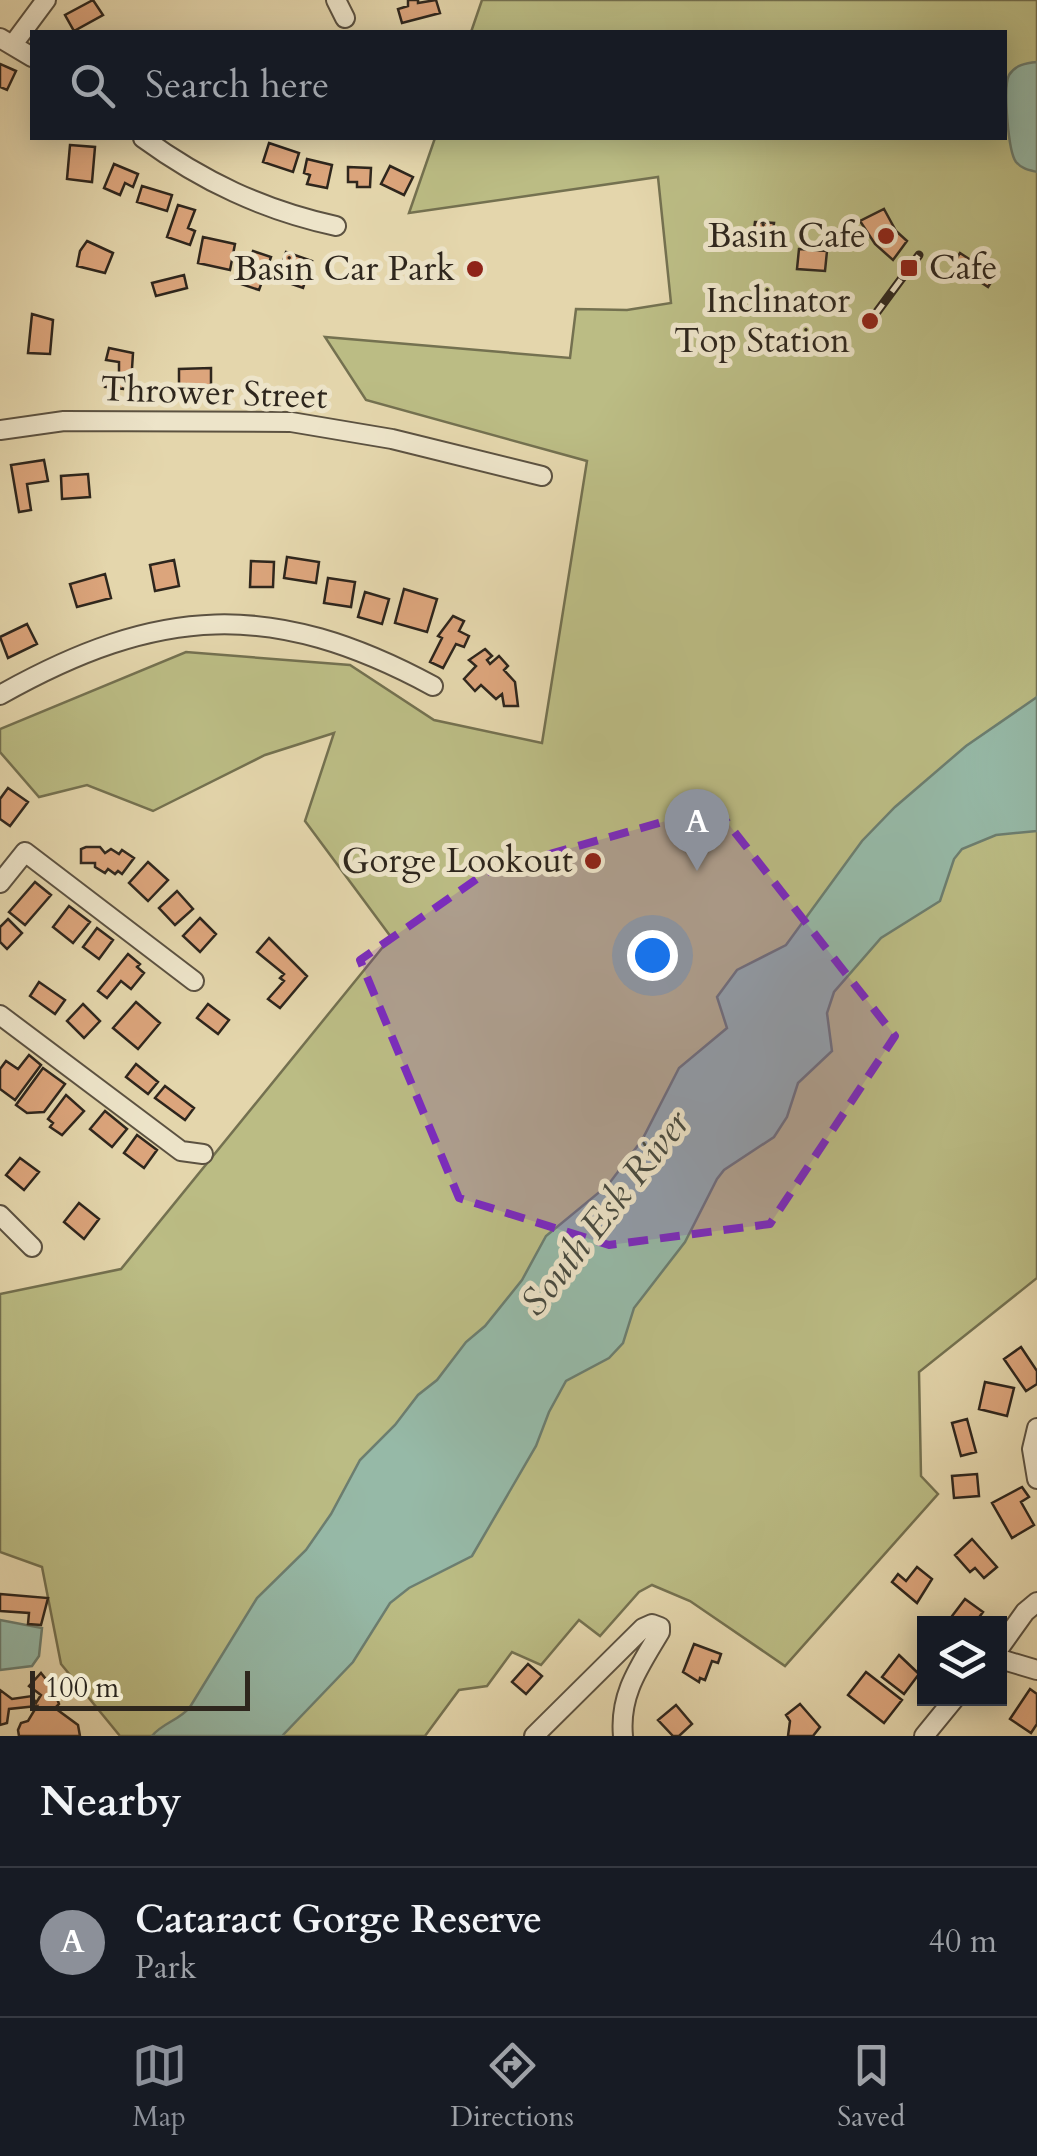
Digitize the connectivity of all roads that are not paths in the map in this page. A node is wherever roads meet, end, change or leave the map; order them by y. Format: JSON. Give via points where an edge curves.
{"nodes":[{"id":1,"x":46,"y":0,"type":"edge"},
{"id":2,"x":336,"y":0,"type":"edge"},
{"id":3,"x":344,"y":18,"type":"dead end"},
{"id":4,"x":7,"y":40,"type":"edge"},
{"id":5,"x":30,"y":56,"type":"edge"},
{"id":6,"x":145,"y":140,"type":"edge"},
{"id":7,"x":336,"y":226,"type":"dead end"},
{"id":8,"x":0,"y":430,"type":"edge"},
{"id":9,"x":542,"y":476,"type":"dead end"},
{"id":10,"x":432,"y":686,"type":"dead end"},
{"id":11,"x":0,"y":695,"type":"edge"},
{"id":12,"x":0,"y":883,"type":"edge"},
{"id":13,"x":194,"y":981,"type":"dead end"},
{"id":14,"x":0,"y":1015,"type":"edge"},
{"id":15,"x":203,"y":1154,"type":"dead end"},
{"id":16,"x":0,"y":1215,"type":"edge"},
{"id":17,"x":32,"y":1246,"type":"dead end"},
{"id":18,"x":1037,"y":1428,"type":"edge"},
{"id":19,"x":1037,"y":1478,"type":"edge"},
{"id":20,"x":1037,"y":1602,"type":"edge"},
{"id":21,"x":1007,"y":1638,"type":"edge"},
{"id":22,"x":1007,"y":1661,"type":"edge"},
{"id":23,"x":1037,"y":1670,"type":"edge"},
{"id":24,"x":948,"y":1706,"type":"edge"},
{"id":25,"x":534,"y":1736,"type":"edge"},
{"id":26,"x":624,"y":1736,"type":"edge"},
{"id":27,"x":924,"y":1736,"type":"edge"}],
"edges":[{"from":1,"to":4,"type":"street"},
{"from":2,"to":3,"type":"street"},
{"from":4,"to":5,"type":"street"},
{"from":6,"to":7,"type":"street","via":[[237,196]]},
{"from":8,"to":9,"type":"street","name":"Thrower Street","via":[[64,422],[291,422]]},
{"from":10,"to":11,"type":"street","via":[[352,647],[291,629],[224,622],[110,643]]},
{"from":12,"to":13,"type":"street","via":[[25,852]]},
{"from":14,"to":15,"type":"street","via":[[181,1151]]},
{"from":16,"to":17,"type":"street"},
{"from":18,"to":19,"type":"street"},
{"from":20,"to":21,"type":"street"},
{"from":22,"to":23,"type":"street"},
{"from":24,"to":27,"type":"street"},
{"from":25,"to":26,"type":"street","via":[[643,1628],[660,1626],[624,1700]]}]}
